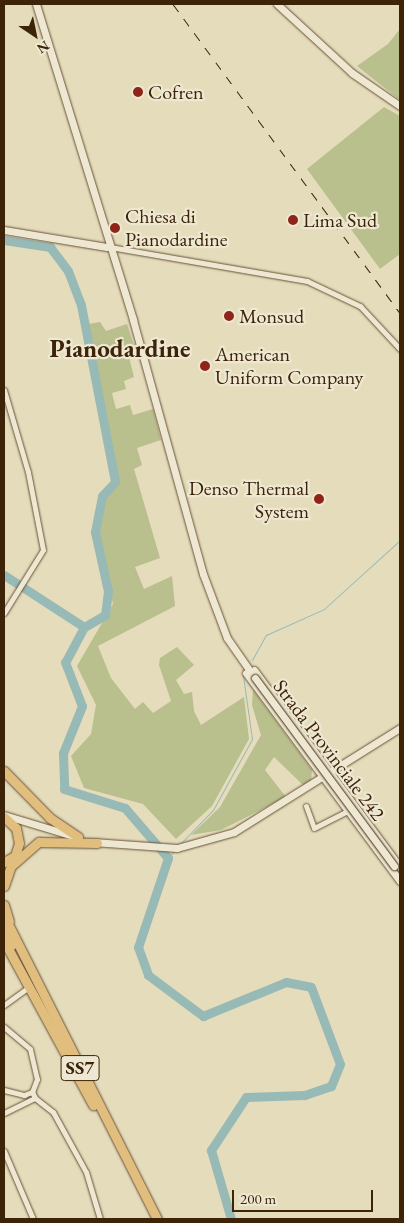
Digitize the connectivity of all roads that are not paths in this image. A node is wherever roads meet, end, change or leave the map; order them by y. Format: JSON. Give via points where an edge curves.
{"nodes":[{"id":1,"x":36,"y":4,"type":"edge"},
{"id":2,"x":277,"y":4,"type":"edge"},
{"id":3,"x":400,"y":106,"type":"edge"},
{"id":4,"x":4,"y":230,"type":"edge"},
{"id":5,"x":107,"y":247,"type":"junction"},
{"id":6,"x":400,"y":349,"type":"edge"},
{"id":7,"x":4,"y":390,"type":"edge"},
{"id":8,"x":4,"y":613,"type":"edge"},
{"id":9,"x":239,"y":656,"type":"junction"},
{"id":10,"x":400,"y":728,"type":"edge"},
{"id":11,"x":322,"y":758,"type":"junction"},
{"id":12,"x":345,"y":763,"type":"junction"},
{"id":13,"x":316,"y":770,"type":"junction"},
{"id":14,"x":4,"y":771,"type":"edge"},
{"id":15,"x":334,"y":772,"type":"junction"},
{"id":16,"x":322,"y":780,"type":"junction"},
{"id":17,"x":342,"y":784,"type":"junction"},
{"id":18,"x":311,"y":787,"type":"junction"},
{"id":19,"x":329,"y":789,"type":"junction"},
{"id":20,"x":306,"y":806,"type":"dead end"},
{"id":21,"x":346,"y":812,"type":"junction"},
{"id":22,"x":4,"y":816,"type":"edge"},
{"id":23,"x":78,"y":837,"type":"junction"},
{"id":24,"x":97,"y":843,"type":"junction"},
{"id":25,"x":4,"y":862,"type":"edge"},
{"id":26,"x":397,"y":866,"type":"edge"},
{"id":27,"x":400,"y":874,"type":"edge"},
{"id":28,"x":400,"y":881,"type":"edge"},
{"id":29,"x":4,"y":886,"type":"edge"},
{"id":30,"x":4,"y":905,"type":"edge"},
{"id":31,"x":4,"y":916,"type":"edge"},
{"id":32,"x":4,"y":930,"type":"edge"},
{"id":33,"x":4,"y":940,"type":"edge"},
{"id":34,"x":22,"y":954,"type":"junction"},
{"id":35,"x":30,"y":986,"type":"junction"},
{"id":36,"x":4,"y":1005,"type":"edge"},
{"id":37,"x":4,"y":1027,"type":"edge"},
{"id":38,"x":4,"y":1090,"type":"edge"},
{"id":39,"x":32,"y":1092,"type":"junction"},
{"id":40,"x":35,"y":1098,"type":"junction"},
{"id":41,"x":4,"y":1113,"type":"edge"},
{"id":42,"x":4,"y":1151,"type":"edge"},
{"id":43,"x":33,"y":1219,"type":"edge"},
{"id":44,"x":100,"y":1219,"type":"edge"},
{"id":45,"x":151,"y":1219,"type":"edge"},
{"id":46,"x":157,"y":1219,"type":"edge"}],
"edges":[{"from":1,"to":5,"type":"street"},
{"from":2,"to":3,"type":"street","via":[[352,73]]},
{"from":4,"to":5,"type":"street"},
{"from":5,"to":6,"type":"street","via":[[307,281],[360,306]]},
{"from":5,"to":9,"type":"street","via":[[133,320],[203,574]]},
{"from":7,"to":8,"type":"street","via":[[26,462],[43,546]]},
{"from":9,"to":11,"type":"street"},
{"from":9,"to":13,"type":"street","via":[[252,683]]},
{"from":9,"to":26,"type":"street","name":"Strada Provinciale 242","bridge":true},
{"from":10,"to":12,"type":"street"},
{"from":11,"to":12,"type":"street"},
{"from":11,"to":15,"type":"street"},
{"from":12,"to":15,"type":"street"},
{"from":12,"to":17,"type":"street"},
{"from":13,"to":16,"type":"street"},
{"from":13,"to":18,"type":"street"},
{"from":14,"to":23,"type":"highway","via":[[50,818]]},
{"from":15,"to":16,"type":"street"},
{"from":15,"to":17,"type":"street"},
{"from":16,"to":18,"type":"street"},
{"from":16,"to":19,"type":"street"},
{"from":17,"to":26,"type":"street"},
{"from":18,"to":19,"type":"street"},
{"from":18,"to":24,"type":"street","via":[[234,832],[177,848]]},
{"from":19,"to":21,"type":"street"},
{"from":20,"to":21,"type":"street","via":[[314,828]]},
{"from":21,"to":28,"type":"street"},
{"from":22,"to":23,"type":"street"},
{"from":22,"to":25,"type":"highway","via":[[16,828],[19,842],[15,856]]},
{"from":23,"to":24,"type":"street"},
{"from":24,"to":29,"type":"highway","via":[[39,842],[11,866]]},
{"from":26,"to":27,"type":"street"},
{"from":30,"to":34,"type":"highway"},
{"from":31,"to":34,"type":"highway","number":"SS7"},
{"from":32,"to":35,"type":"highway"},
{"from":33,"to":35,"type":"highway","number":"SS7"},
{"from":34,"to":46,"type":"highway","number":"SS7"},
{"from":35,"to":36,"type":"street"},
{"from":35,"to":45,"type":"highway","number":"SS7"},
{"from":37,"to":39,"type":"street","via":[[30,1049],[37,1079]]},
{"from":38,"to":39,"type":"street","via":[[24,1095]]},
{"from":39,"to":40,"type":"street"},
{"from":40,"to":41,"type":"street"},
{"from":40,"to":44,"type":"street","via":[[66,1129],[86,1172]]},
{"from":42,"to":43,"type":"street"}]}
